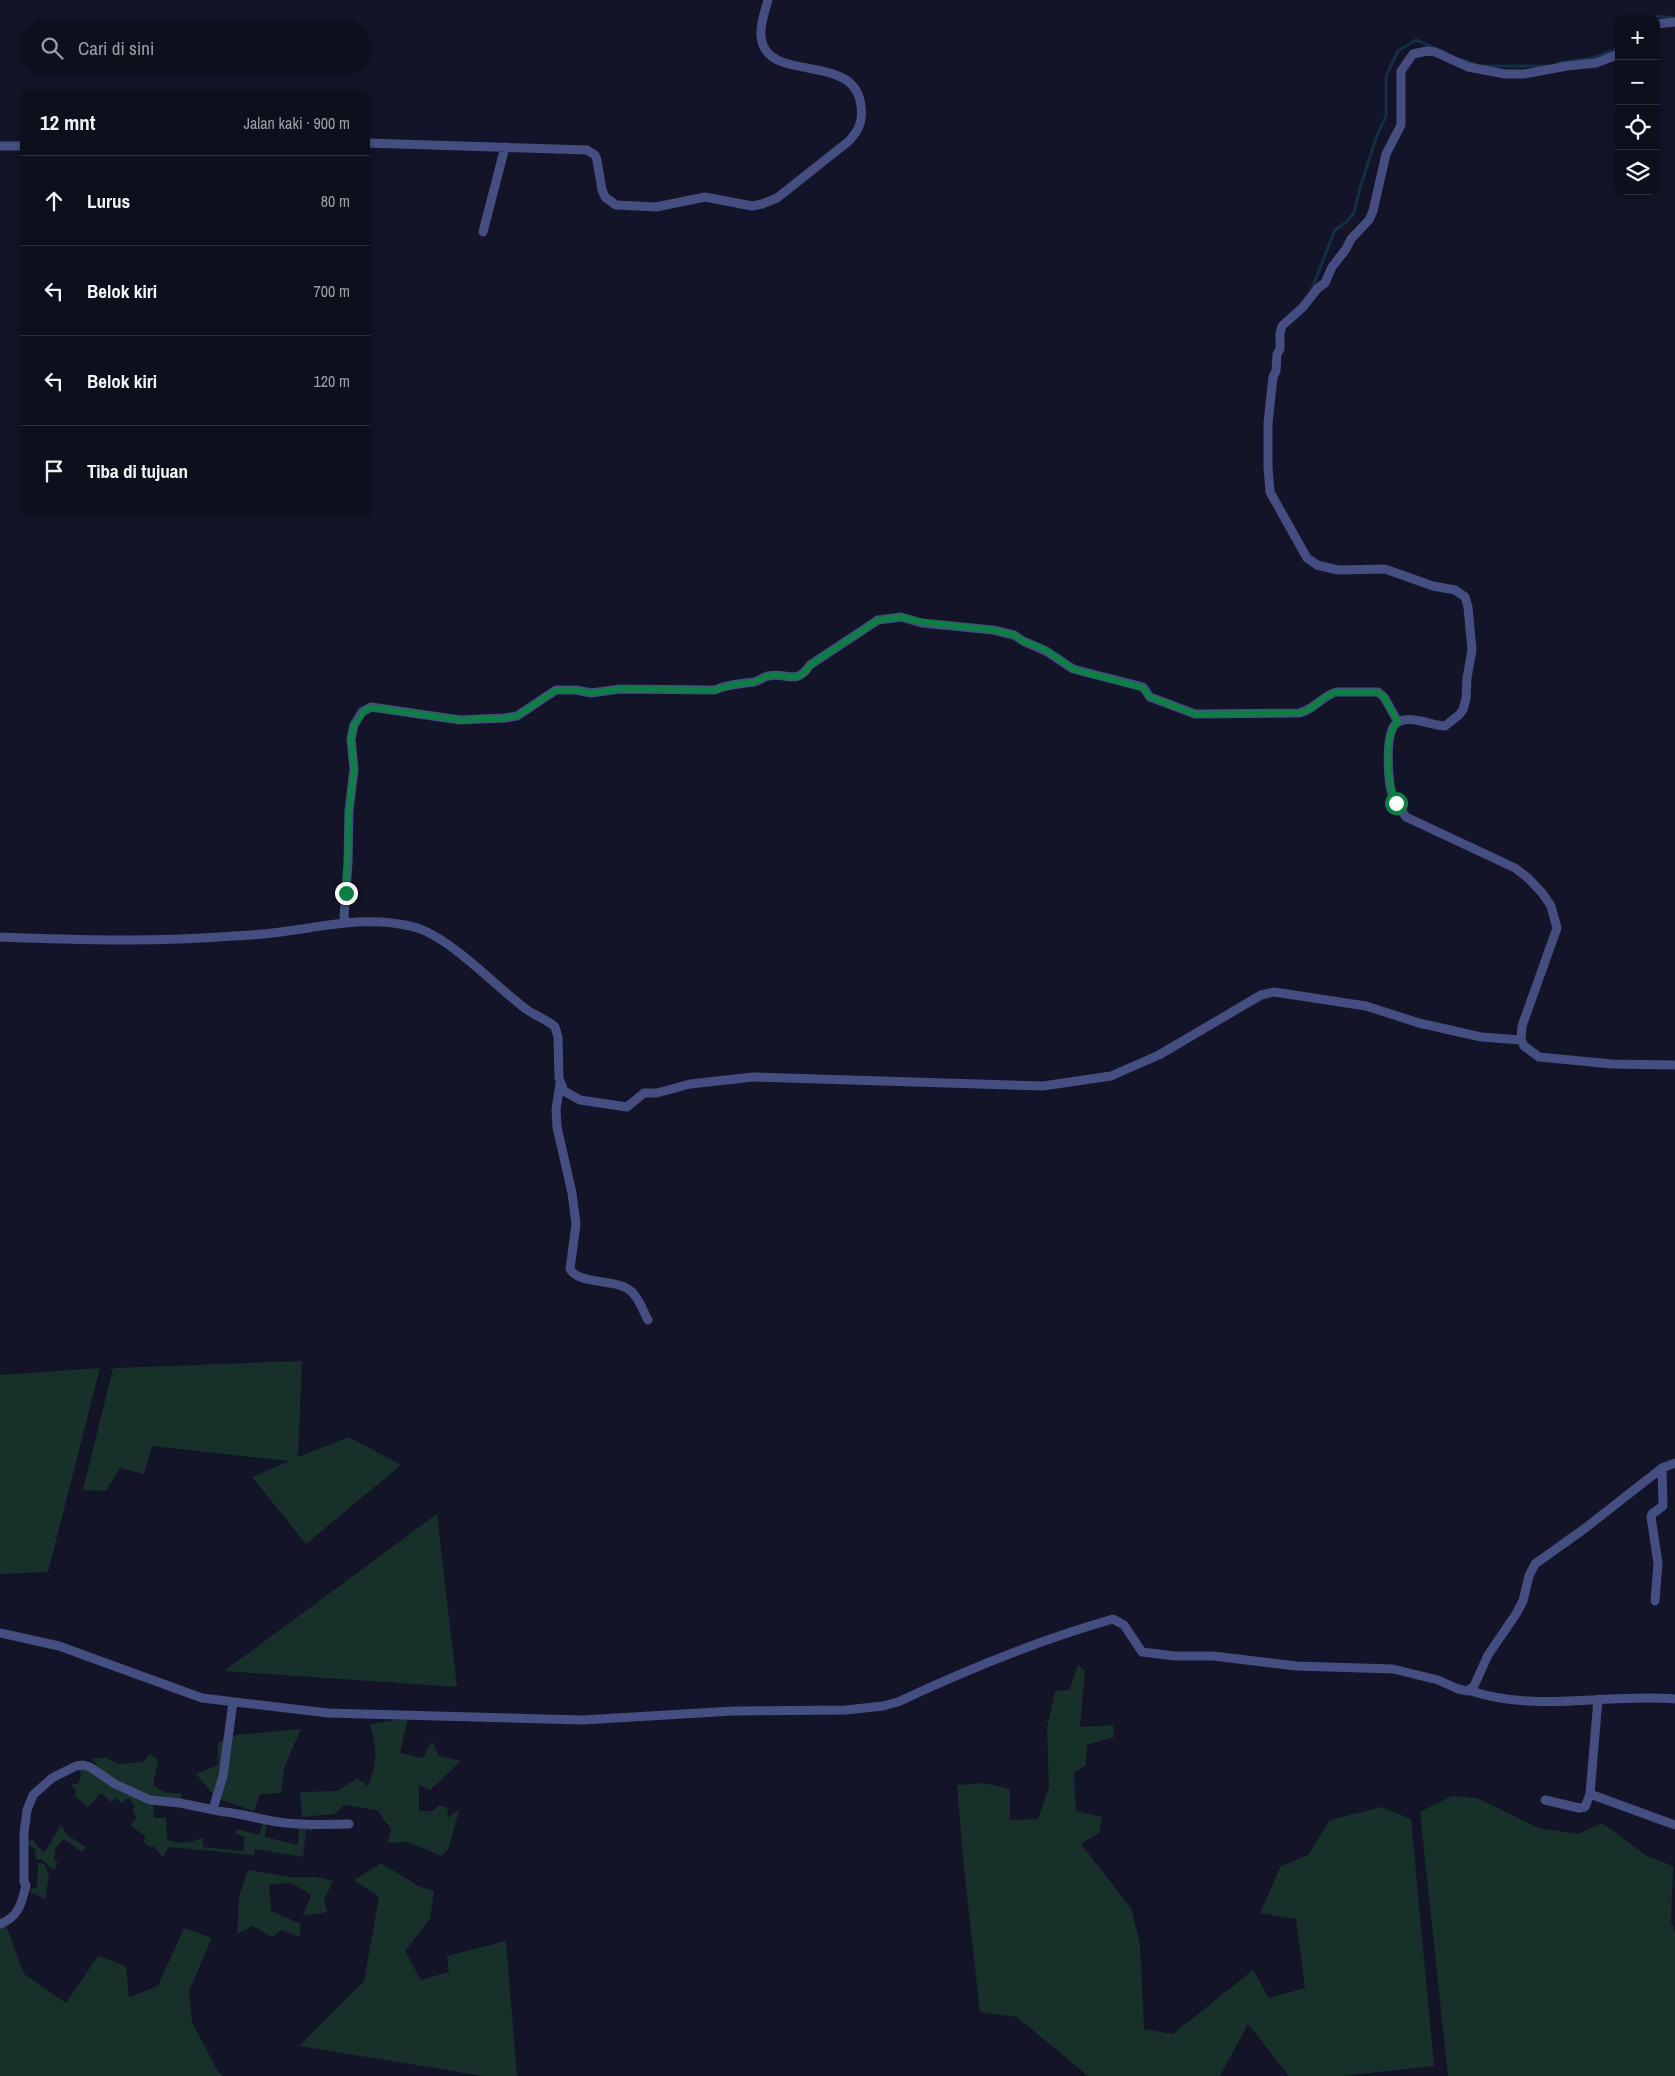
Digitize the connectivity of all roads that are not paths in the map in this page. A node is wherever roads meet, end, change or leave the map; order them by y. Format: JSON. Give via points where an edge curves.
{"nodes":[{"id":1,"x":768,"y":0,"type":"edge"},
{"id":2,"x":1675,"y":22,"type":"edge"},
{"id":3,"x":1660,"y":24,"type":"edge"},
{"id":4,"x":1615,"y":56,"type":"edge"},
{"id":5,"x":370,"y":143,"type":"edge"},
{"id":6,"x":0,"y":146,"type":"edge"},
{"id":7,"x":20,"y":146,"type":"edge"},
{"id":8,"x":505,"y":148,"type":"junction"},
{"id":9,"x":483,"y":232,"type":"dead end"},
{"id":10,"x":1395,"y":716,"type":"junction"},
{"id":11,"x":346,"y":922,"type":"junction"},
{"id":12,"x":0,"y":937,"type":"edge"},
{"id":13,"x":1517,"y":1040,"type":"junction"},
{"id":14,"x":1675,"y":1065,"type":"edge"},
{"id":15,"x":560,"y":1084,"type":"junction"},
{"id":16,"x":648,"y":1320,"type":"dead end"},
{"id":17,"x":1675,"y":1463,"type":"edge"},
{"id":18,"x":1662,"y":1468,"type":"junction"},
{"id":19,"x":1655,"y":1601,"type":"dead end"},
{"id":20,"x":0,"y":1633,"type":"edge"},
{"id":21,"x":1471,"y":1691,"type":"junction"},
{"id":22,"x":1598,"y":1699,"type":"junction"},
{"id":23,"x":1675,"y":1700,"type":"edge"},
{"id":24,"x":233,"y":1702,"type":"junction"},
{"id":25,"x":1590,"y":1794,"type":"junction"},
{"id":26,"x":1545,"y":1800,"type":"dead end"},
{"id":27,"x":213,"y":1809,"type":"junction"},
{"id":28,"x":349,"y":1824,"type":"dead end"},
{"id":29,"x":1675,"y":1825,"type":"edge"},
{"id":30,"x":0,"y":1924,"type":"edge"}],
"edges":[{"from":1,"to":8,"type":"street","via":[[762,18],[761,37],[769,55],[849,82],[860,100],[862,114],[857,133],[849,141],[777,198],[752,206],[705,197],[656,207],[616,205],[605,197],[598,160],[591,152]]},
{"from":2,"to":3,"type":"street"},
{"from":4,"to":10,"type":"street","via":[[1596,63],[1506,74],[1468,67],[1435,52],[1413,54],[1403,66],[1400,76],[1401,125],[1386,154],[1371,217],[1351,239],[1325,283],[1285,322],[1280,333],[1264,460],[1272,497],[1307,558],[1317,565],[1338,570],[1385,569],[1455,590],[1465,597],[1472,650],[1463,710],[1445,726]]},
{"from":5,"to":8,"type":"street"},
{"from":6,"to":7,"type":"street"},
{"from":8,"to":9,"type":"street"},
{"from":10,"to":11,"type":"street","via":[[1378,692],[1330,694],[1306,712],[1299,713],[1195,714],[1150,697],[1143,688],[1073,669],[1046,650],[1014,635],[901,617],[878,620],[810,665],[804,674],[793,678],[768,676],[716,690],[620,689],[591,693],[556,690],[517,716],[504,718],[460,720],[371,708],[362,712],[354,725],[351,739],[354,769],[349,811]]},
{"from":10,"to":13,"type":"street","via":[[1389,745],[1389,783],[1396,803],[1406,817],[1515,868],[1528,878],[1551,906],[1557,928],[1555,936]]},
{"from":11,"to":12,"type":"street","via":[[271,934],[227,937]]},
{"from":11,"to":15,"type":"street","via":[[396,923],[427,932],[526,1009],[553,1024],[558,1036]]},
{"from":13,"to":14,"type":"street","via":[[1538,1057],[1612,1064]]},
{"from":13,"to":15,"type":"street","via":[[1481,1037],[1366,1006],[1274,992],[1261,995],[1159,1055],[1111,1076],[1043,1086],[753,1076],[644,1093],[627,1107],[574,1098]]},
{"from":15,"to":16,"type":"street","via":[[556,1118],[576,1224],[570,1268],[576,1275],[628,1288]]},
{"from":17,"to":18,"type":"street"},
{"from":18,"to":19,"type":"street","via":[[1663,1506],[1651,1518],[1658,1563]]},
{"from":18,"to":21,"type":"street","via":[[1534,1564],[1523,1600],[1488,1655]]},
{"from":20,"to":24,"type":"street","via":[[59,1646],[190,1694]]},
{"from":21,"to":22,"type":"street","via":[[1534,1703]]},
{"from":21,"to":24,"type":"street","via":[[1393,1669],[1296,1666],[1214,1656],[1142,1652],[1124,1625],[1114,1619],[1018,1649],[898,1702],[866,1708],[572,1720],[328,1714]]},
{"from":22,"to":23,"type":"street"},
{"from":22,"to":25,"type":"street"},
{"from":24,"to":27,"type":"street","via":[[223,1776]]},
{"from":25,"to":26,"type":"street","via":[[1585,1807],[1579,1808]]},
{"from":25,"to":29,"type":"street"},
{"from":27,"to":28,"type":"street","via":[[292,1824]]},
{"from":27,"to":30,"type":"street","via":[[150,1800],[83,1765],[61,1772],[33,1795],[24,1833],[26,1885],[23,1901],[18,1912]]}]}
